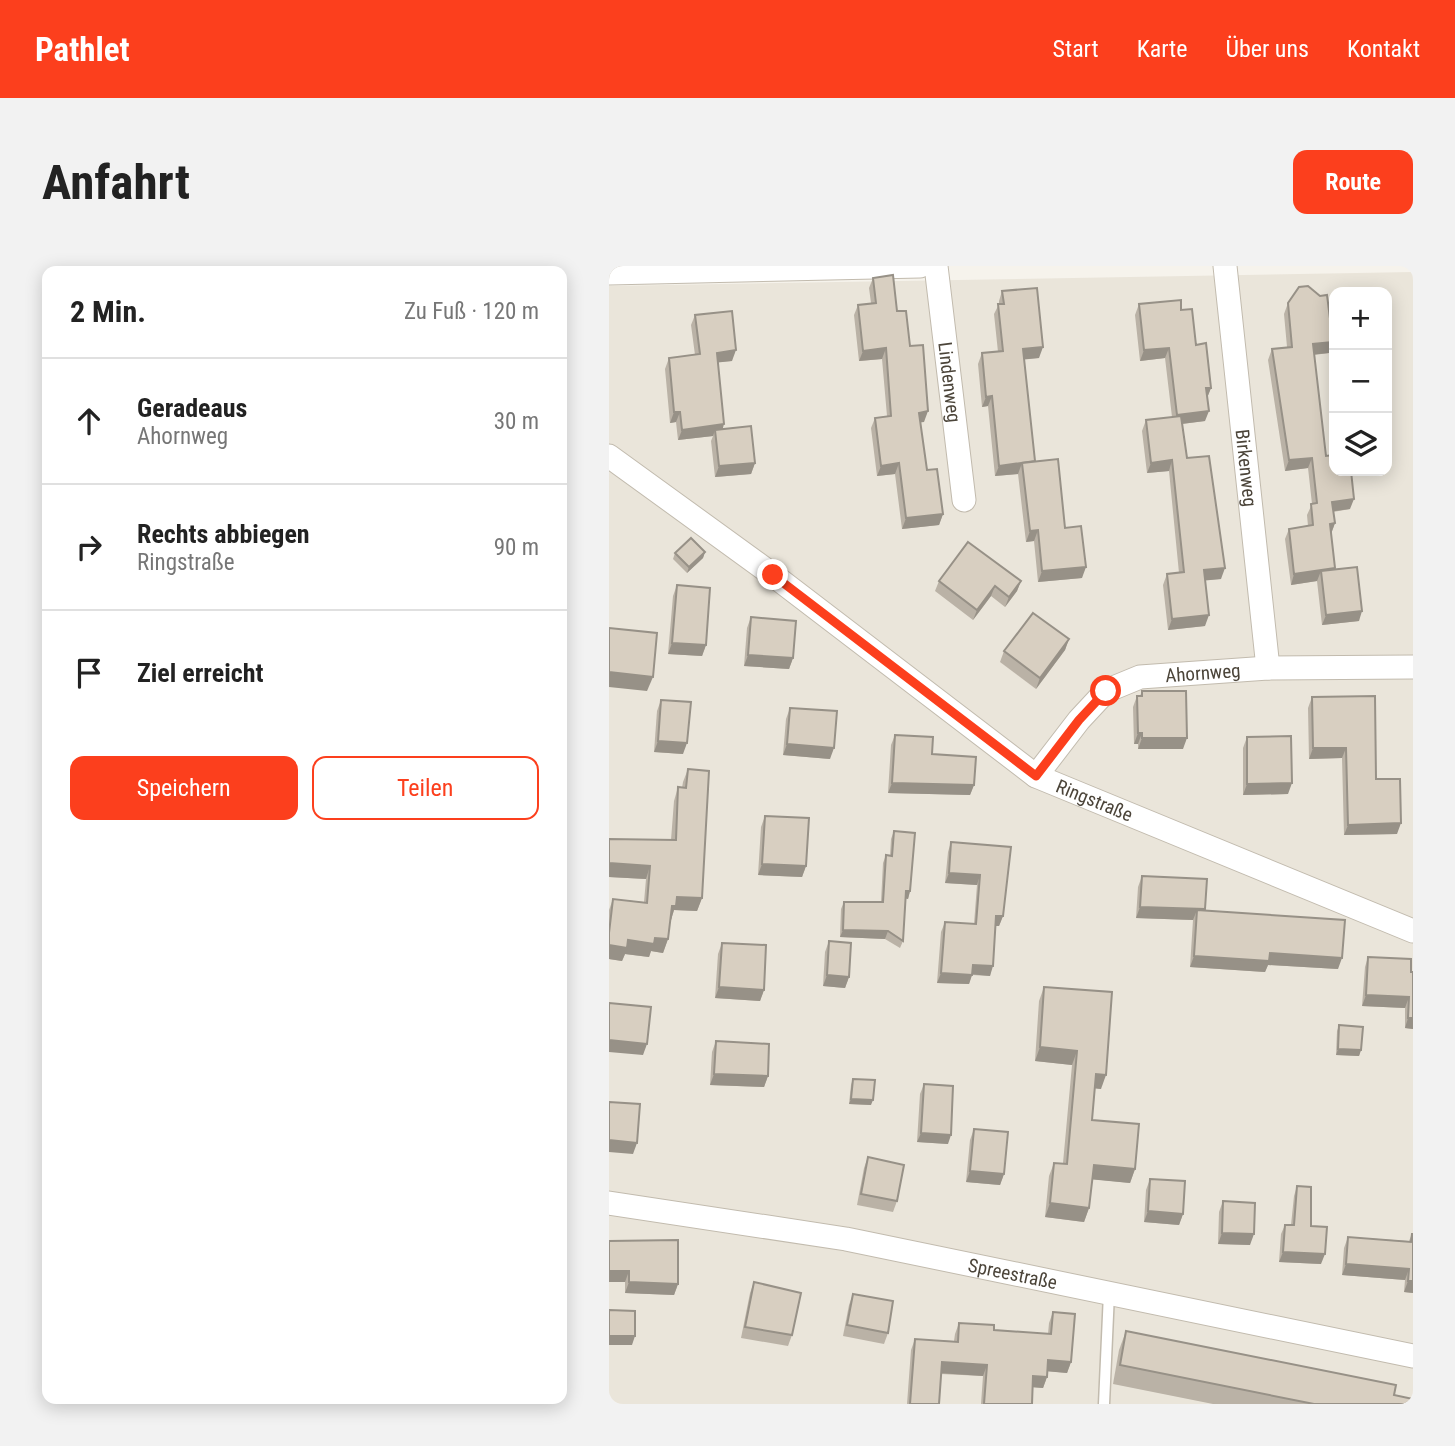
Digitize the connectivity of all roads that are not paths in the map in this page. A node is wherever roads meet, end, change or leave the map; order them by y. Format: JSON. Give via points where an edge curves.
{"nodes":[{"id":1,"x":920,"y":266,"type":"edge"},
{"id":2,"x":936,"y":266,"type":"edge"},
{"id":3,"x":1225,"y":266,"type":"edge"},
{"id":4,"x":609,"y":273,"type":"edge"},
{"id":5,"x":609,"y":456,"type":"edge"},
{"id":6,"x":964,"y":500,"type":"dead end"},
{"id":7,"x":1413,"y":667,"type":"edge"},
{"id":8,"x":1268,"y":668,"type":"junction"},
{"id":9,"x":1036,"y":776,"type":"junction"},
{"id":10,"x":1413,"y":932,"type":"edge"},
{"id":11,"x":609,"y":1203,"type":"edge"},
{"id":12,"x":1109,"y":1293,"type":"junction"},
{"id":13,"x":1413,"y":1356,"type":"edge"},
{"id":14,"x":1104,"y":1404,"type":"edge"}],
"edges":[{"from":1,"to":4,"type":"street"},
{"from":2,"to":6,"type":"street","name":"Lindenweg"},
{"from":3,"to":8,"type":"street","name":"Birkenweg"},
{"from":5,"to":9,"type":"street","name":"Ringstraße"},
{"from":7,"to":8,"type":"street","name":"Ahornweg"},
{"from":8,"to":9,"type":"street","name":"Ahornweg","via":[[1140,677],[1106,691]]},
{"from":9,"to":10,"type":"street","name":"Ringstraße"},
{"from":11,"to":12,"type":"street","name":"Spreestraße","via":[[837,1238]]},
{"from":12,"to":13,"type":"street","name":"Spreestraße"},
{"from":12,"to":14,"type":"lane"}]}
